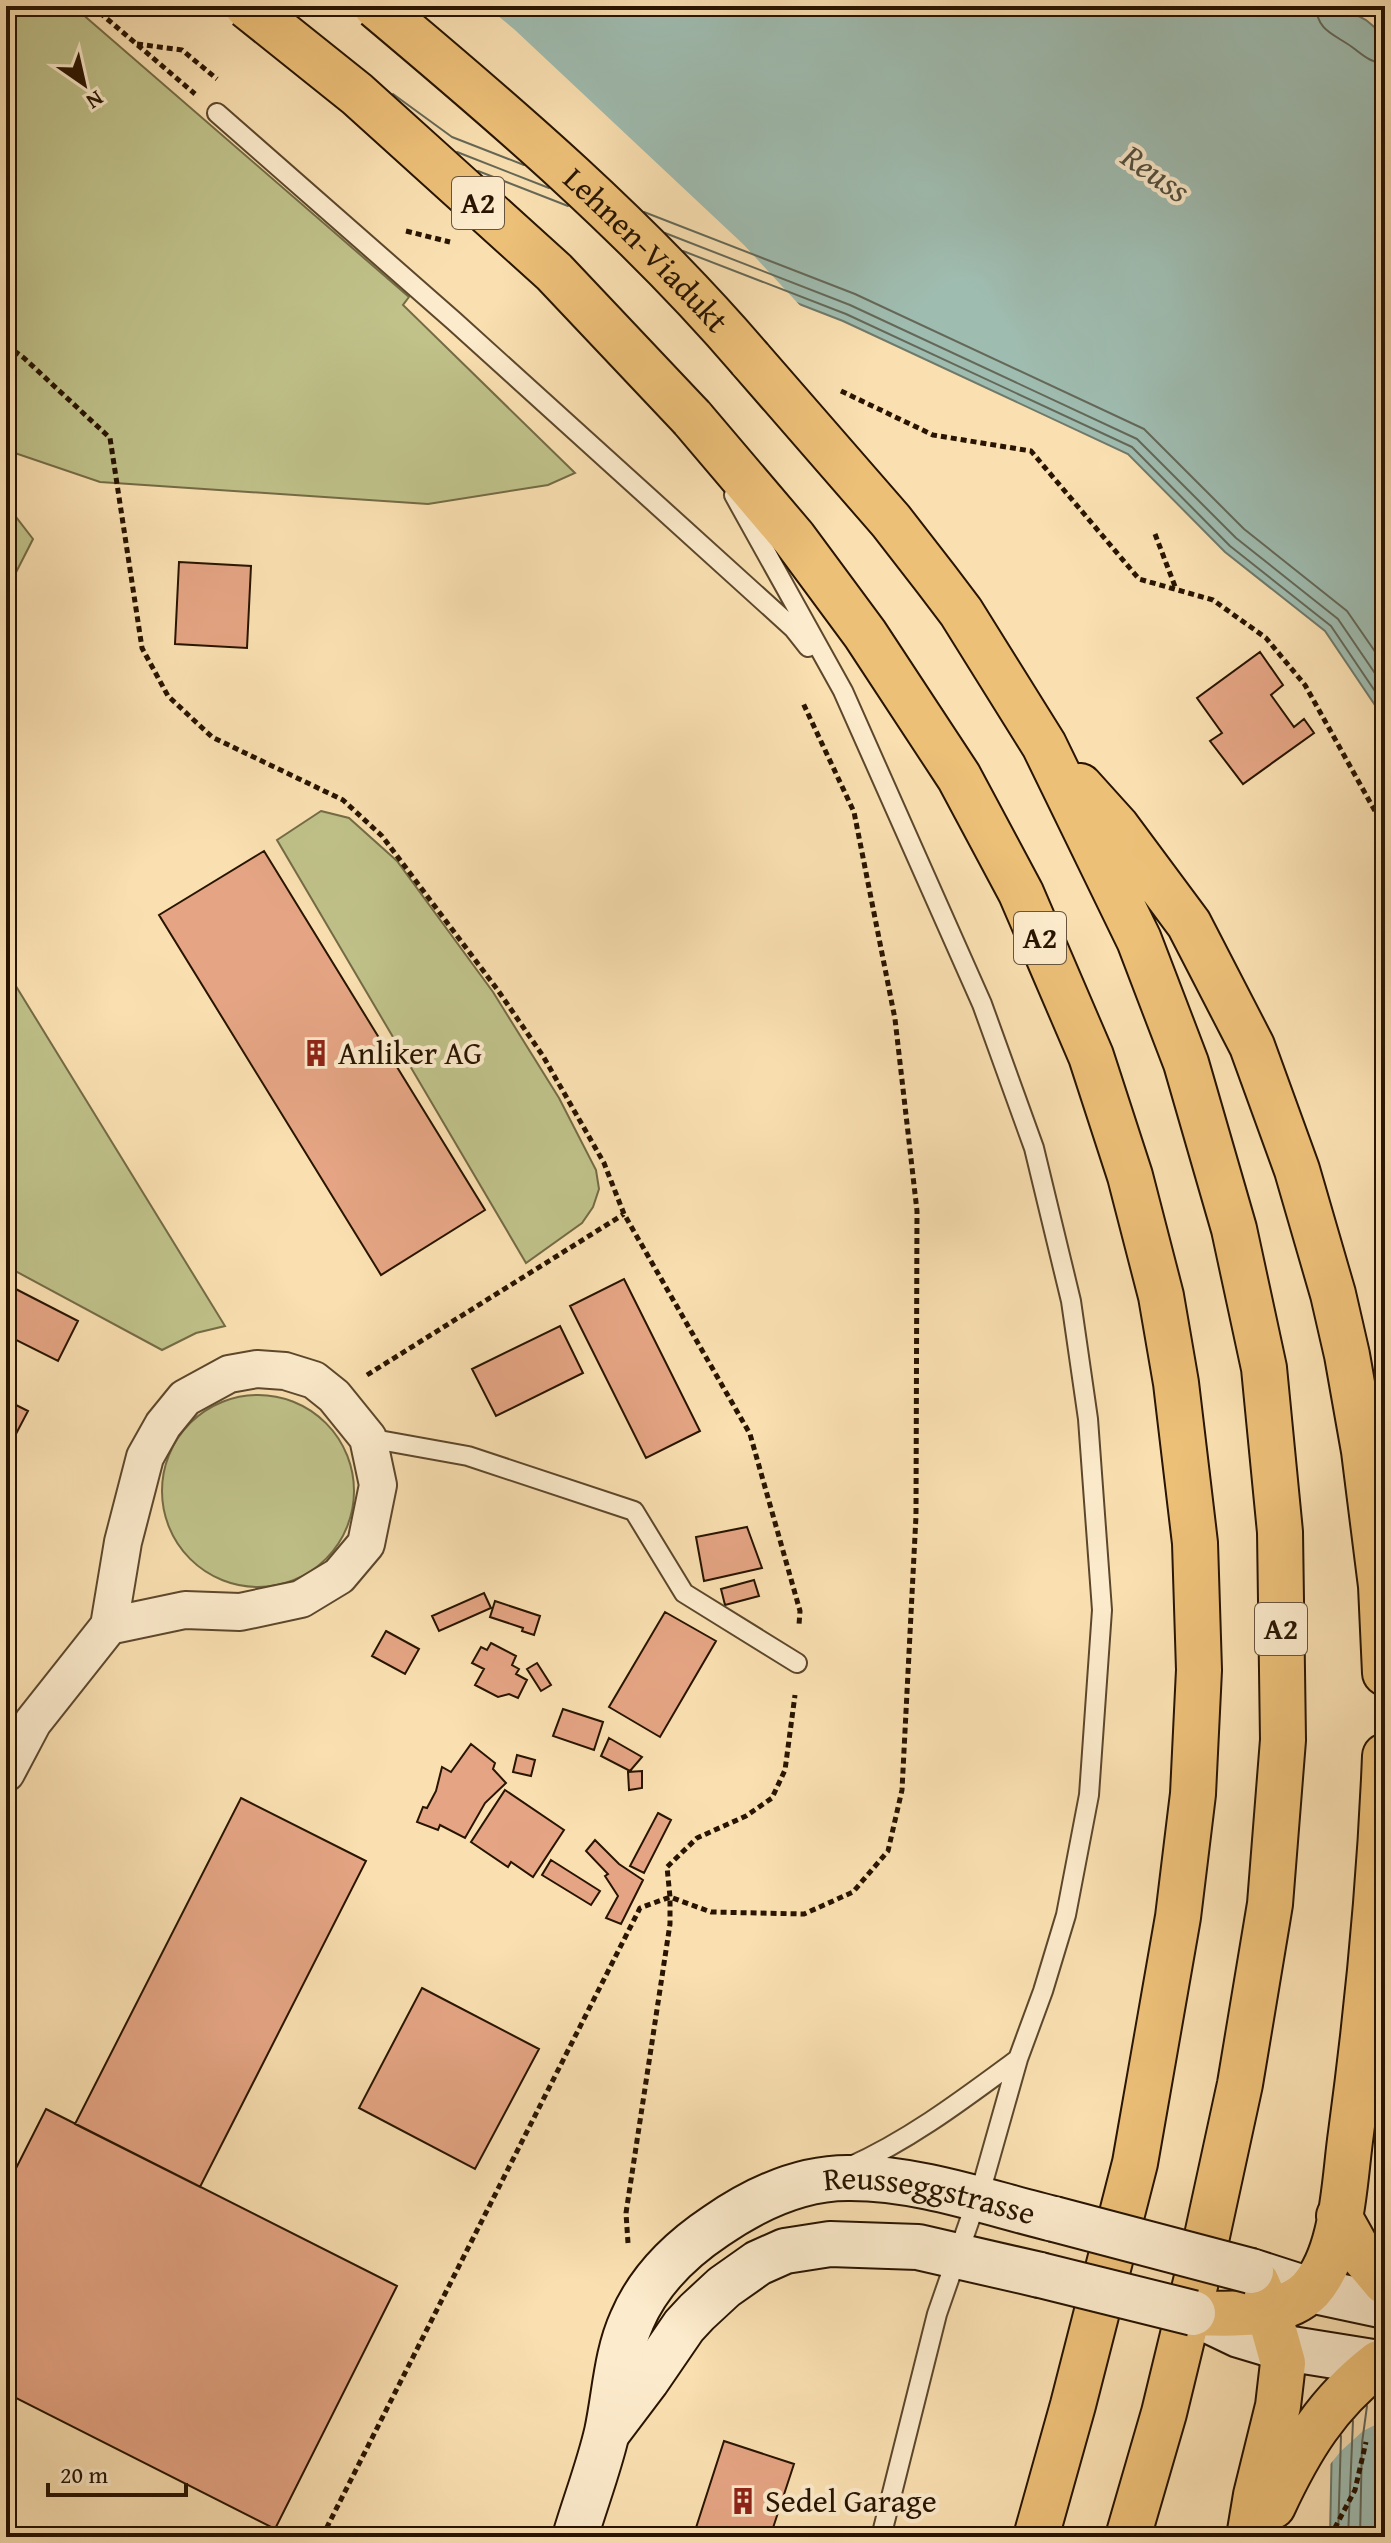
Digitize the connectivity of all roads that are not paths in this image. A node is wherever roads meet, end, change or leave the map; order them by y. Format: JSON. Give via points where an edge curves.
{"nodes":[{"id":1,"x":247,"y":6,"type":"edge"},
{"id":2,"x":376,"y":6,"type":"edge"},
{"id":3,"x":217,"y":113,"type":"road end"},
{"id":4,"x":692,"y":418,"type":"junction"},
{"id":5,"x":843,"y":691,"type":"junction"},
{"id":6,"x":1044,"y":745,"type":"junction"},
{"id":7,"x":368,"y":1438,"type":"junction"},
{"id":8,"x":109,"y":1626,"type":"junction"},
{"id":9,"x":797,"y":1663,"type":"road end"},
{"id":10,"x":1385,"y":1673,"type":"edge"},
{"id":11,"x":1385,"y":1756,"type":"edge"},
{"id":12,"x":6,"y":1773,"type":"edge"},
{"id":13,"x":1018,"y":2059,"type":"junction"},
{"id":14,"x":814,"y":2182,"type":"junction"},
{"id":15,"x":977,"y":2200,"type":"junction"},
{"id":16,"x":1339,"y":2216,"type":"junction"},
{"id":17,"x":958,"y":2254,"type":"junction"},
{"id":18,"x":1385,"y":2282,"type":"edge"},
{"id":19,"x":1310,"y":2290,"type":"junction"},
{"id":20,"x":1385,"y":2306,"type":"edge"},
{"id":21,"x":1266,"y":2309,"type":"junction"},
{"id":22,"x":1193,"y":2313,"type":"joint"},
{"id":23,"x":1382,"y":2364,"type":"edge"},
{"id":24,"x":607,"y":2434,"type":"junction"},
{"id":25,"x":575,"y":2537,"type":"edge"},
{"id":26,"x":881,"y":2537,"type":"edge"},
{"id":27,"x":1036,"y":2537,"type":"edge"},
{"id":28,"x":1128,"y":2537,"type":"edge"},
{"id":29,"x":1249,"y":2537,"type":"edge"},
{"id":30,"x":1258,"y":2537,"type":"edge"}],
"edges":[{"from":1,"to":4,"type":"highway","number":"A2","bridge":true,"via":[[357,94],[554,272]]},
{"from":2,"to":6,"type":"highway","name":"Lehnen-Viadukt","number":"A2","bridge":true,"via":[[558,163],[734,341],[891,521],[961,612]]},
{"from":3,"to":5,"type":"lane","via":[[793,628]]},
{"from":4,"to":5,"type":"lane"},
{"from":4,"to":27,"type":"highway","number":"A2","via":[[794,538],[865,634],[959,777],[1021,893],[1091,1056],[1130,1176],[1161,1296],[1176,1383],[1195,1543],[1199,1670],[1191,1810],[1135,2163]]},
{"from":5,"to":13,"type":"lane","via":[[982,1004],[1034,1148],[1071,1301],[1088,1419],[1102,1610],[1089,1795],[1066,1915]]},
{"from":6,"to":10,"type":"highway","via":[[1117,827],[1189,924],[1252,1046],[1297,1170],[1347,1355],[1381,1586]]},
{"from":6,"to":28,"type":"highway","number":"A2","via":[[1139,940],[1186,1063],[1234,1229],[1264,1368],[1280,1532],[1283,1740],[1270,1904],[1240,2084],[1207,2236]]},
{"from":7,"to":8,"type":"street","via":[[378,1485],[366,1544],[339,1576],[301,1599],[240,1612],[185,1610]]},
{"from":7,"to":8,"type":"street","via":[[334,1396],[314,1380],[285,1371],[229,1374],[185,1398],[145,1457]]},
{"from":7,"to":9,"type":"lane","via":[[468,1456],[634,1511],[684,1593]]},
{"from":8,"to":12,"type":"street","via":[[33,1722]]},
{"from":11,"to":16,"type":"highway","via":[[1372,1962]]},
{"from":13,"to":14,"type":"lane","via":[[906,2135]]},
{"from":13,"to":15,"type":"lane"},
{"from":14,"to":15,"type":"main road","name":"Reusseggstrasse","via":[[851,2177],[913,2184]]},
{"from":14,"to":24,"type":"main road","name":"Reusseggstrasse","via":[[732,2215],[702,2235],[654,2281],[631,2321]]},
{"from":15,"to":17,"type":"lane"},
{"from":15,"to":21,"type":"main road","name":"Reusseggstrasse","bridge":true,"via":[[1054,2219]]},
{"from":16,"to":18,"type":"highway"},
{"from":16,"to":19,"type":"highway","via":[[1331,2253]]},
{"from":17,"to":22,"type":"main road","name":"Reusseggstrasse","bridge":true},
{"from":17,"to":24,"type":"main road","name":"Reusseggstrasse","via":[[830,2244],[785,2251],[758,2263],[684,2326]]},
{"from":17,"to":26,"type":"lane","via":[[937,2314]]},
{"from":19,"to":20,"type":"main road","name":"Reusseggstrasse"},
{"from":19,"to":21,"type":"main road","name":"Reusseggstrasse"},
{"from":21,"to":22,"type":"highway","via":[[1241,2315]]},
{"from":21,"to":23,"type":"main road","name":"Reusseggstrasse"},
{"from":21,"to":29,"type":"highway","via":[[1283,2363],[1282,2383]]},
{"from":23,"to":30,"type":"highway","via":[[1340,2397],[1295,2458]]},
{"from":24,"to":25,"type":"main road","name":"Reusseggstrasse"}]}
